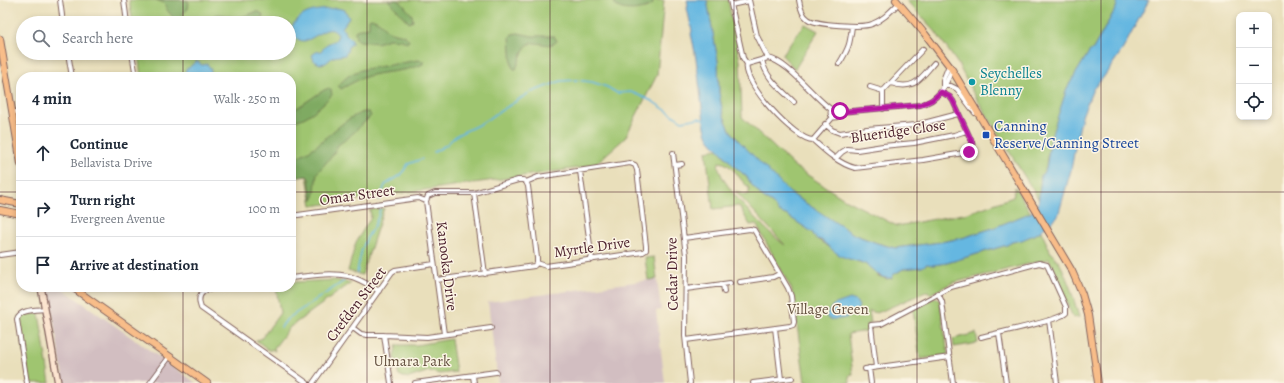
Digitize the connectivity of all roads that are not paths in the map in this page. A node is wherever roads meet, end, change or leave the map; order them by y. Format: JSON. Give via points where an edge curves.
{"nodes":[{"id":1,"x":60,"y":0,"type":"edge"},
{"id":2,"x":124,"y":0,"type":"edge"},
{"id":3,"x":730,"y":0,"type":"edge"},
{"id":4,"x":798,"y":0,"type":"edge"},
{"id":5,"x":749,"y":1,"type":"edge"},
{"id":6,"x":897,"y":1,"type":"edge"},
{"id":7,"x":731,"y":5,"type":"junction"},
{"id":8,"x":62,"y":16,"type":"edge"},
{"id":9,"x":126,"y":16,"type":"edge"},
{"id":10,"x":852,"y":26,"type":"junction"},
{"id":11,"x":0,"y":39,"type":"edge"},
{"id":12,"x":923,"y":49,"type":"dead end"},
{"id":13,"x":768,"y":58,"type":"junction"},
{"id":14,"x":69,"y":60,"type":"edge"},
{"id":15,"x":133,"y":60,"type":"edge"},
{"id":16,"x":762,"y":60,"type":"junction"},
{"id":17,"x":934,"y":63,"type":"dead end"},
{"id":18,"x":747,"y":64,"type":"junction"},
{"id":19,"x":839,"y":64,"type":"dead end"},
{"id":20,"x":950,"y":67,"type":"junction"},
{"id":21,"x":71,"y":72,"type":"edge"},
{"id":22,"x":135,"y":72,"type":"edge"},
{"id":23,"x":891,"y":83,"type":"junction"},
{"id":24,"x":943,"y":86,"type":"junction"},
{"id":25,"x":870,"y":87,"type":"dead end"},
{"id":26,"x":883,"y":91,"type":"junction"},
{"id":27,"x":941,"y":92,"type":"junction"},
{"id":28,"x":794,"y":102,"type":"dead end"},
{"id":29,"x":883,"y":109,"type":"junction"},
{"id":30,"x":832,"y":110,"type":"junction"},
{"id":31,"x":16,"y":112,"type":"edge"},
{"id":32,"x":840,"y":112,"type":"junction"},
{"id":33,"x":12,"y":113,"type":"junction"},
{"id":34,"x":958,"y":114,"type":"junction"},
{"id":35,"x":833,"y":117,"type":"junction"},
{"id":36,"x":983,"y":122,"type":"junction"},
{"id":37,"x":825,"y":124,"type":"junction"},
{"id":38,"x":966,"y":131,"type":"junction"},
{"id":39,"x":16,"y":136,"type":"edge"},
{"id":40,"x":813,"y":140,"type":"junction"},
{"id":41,"x":673,"y":153,"type":"dead end"},
{"id":42,"x":836,"y":158,"type":"junction"},
{"id":43,"x":682,"y":164,"type":"dead end"},
{"id":44,"x":675,"y":165,"type":"junction"},
{"id":45,"x":580,"y":171,"type":"junction"},
{"id":46,"x":526,"y":182,"type":"junction"},
{"id":47,"x":474,"y":193,"type":"junction"},
{"id":48,"x":0,"y":200,"type":"edge"},
{"id":49,"x":426,"y":201,"type":"junction"},
{"id":50,"x":16,"y":204,"type":"edge"},
{"id":51,"x":0,"y":210,"type":"edge"},
{"id":52,"x":16,"y":213,"type":"edge"},
{"id":53,"x":296,"y":215,"type":"edge"},
{"id":54,"x":684,"y":238,"type":"junction"},
{"id":55,"x":16,"y":253,"type":"edge"},
{"id":56,"x":0,"y":255,"type":"edge"},
{"id":57,"x":592,"y":260,"type":"junction"},
{"id":58,"x":537,"y":263,"type":"junction"},
{"id":59,"x":434,"y":264,"type":"junction"},
{"id":60,"x":485,"y":274,"type":"junction"},
{"id":61,"x":780,"y":274,"type":"junction"},
{"id":62,"x":296,"y":278,"type":"edge"},
{"id":63,"x":436,"y":280,"type":"junction"},
{"id":64,"x":740,"y":282,"type":"dead end"},
{"id":65,"x":730,"y":283,"type":"dead end"},
{"id":66,"x":723,"y":284,"type":"junction"},
{"id":67,"x":686,"y":289,"type":"junction"},
{"id":68,"x":379,"y":290,"type":"junction"},
{"id":69,"x":42,"y":292,"type":"edge"},
{"id":70,"x":79,"y":292,"type":"edge"},
{"id":71,"x":203,"y":292,"type":"edge"},
{"id":72,"x":724,"y":292,"type":"dead end"},
{"id":73,"x":938,"y":293,"type":"junction"},
{"id":74,"x":45,"y":309,"type":"junction"},
{"id":75,"x":1049,"y":320,"type":"junction"},
{"id":76,"x":353,"y":328,"type":"junction"},
{"id":77,"x":491,"y":328,"type":"dead end"},
{"id":78,"x":775,"y":328,"type":"junction"},
{"id":79,"x":999,"y":332,"type":"junction"},
{"id":80,"x":444,"y":334,"type":"junction"},
{"id":81,"x":384,"y":335,"type":"junction"},
{"id":82,"x":981,"y":337,"type":"dead end"},
{"id":83,"x":686,"y":340,"type":"junction"},
{"id":84,"x":170,"y":356,"type":"junction"},
{"id":85,"x":950,"y":357,"type":"junction"},
{"id":86,"x":876,"y":367,"type":"junction"},
{"id":87,"x":496,"y":372,"type":"dead end"},
{"id":88,"x":473,"y":376,"type":"junction"},
{"id":89,"x":792,"y":378,"type":"dead end"},
{"id":90,"x":781,"y":379,"type":"junction"},
{"id":91,"x":447,"y":381,"type":"edge"},
{"id":92,"x":787,"y":381,"type":"edge"},
{"id":93,"x":27,"y":383,"type":"edge"},
{"id":94,"x":58,"y":383,"type":"edge"},
{"id":95,"x":150,"y":383,"type":"edge"},
{"id":96,"x":207,"y":383,"type":"edge"},
{"id":97,"x":308,"y":383,"type":"edge"},
{"id":98,"x":313,"y":383,"type":"edge"},
{"id":99,"x":391,"y":383,"type":"edge"},
{"id":100,"x":415,"y":383,"type":"edge"},
{"id":101,"x":474,"y":383,"type":"edge"},
{"id":102,"x":690,"y":383,"type":"edge"},
{"id":103,"x":753,"y":383,"type":"edge"},
{"id":104,"x":871,"y":383,"type":"edge"},
{"id":105,"x":953,"y":383,"type":"edge"},
{"id":106,"x":1006,"y":383,"type":"edge"},
{"id":107,"x":1057,"y":383,"type":"edge"},
{"id":108,"x":1098,"y":383,"type":"edge"}],
"edges":[{"from":1,"to":8,"type":"street"},
{"from":2,"to":9,"type":"street"},
{"from":3,"to":7,"type":"street"},
{"from":4,"to":10,"type":"street","via":[[809,20]]},
{"from":5,"to":7,"type":"street"},
{"from":5,"to":13,"type":"street","via":[[757,36]]},
{"from":6,"to":10,"type":"street","via":[[877,22]]},
{"from":6,"to":20,"type":"main road"},
{"from":7,"to":18,"type":"street","via":[[743,58]]},
{"from":10,"to":19,"type":"street","via":[[848,49]]},
{"from":11,"to":33,"type":"main road"},
{"from":12,"to":23,"type":"street"},
{"from":13,"to":16,"type":"street"},
{"from":13,"to":30,"type":"street","via":[[781,63]]},
{"from":14,"to":21,"type":"street"},
{"from":15,"to":22,"type":"street"},
{"from":16,"to":18,"type":"street"},
{"from":16,"to":28,"type":"street","via":[[770,79]]},
{"from":17,"to":23,"type":"street","via":[[917,83],[899,86]]},
{"from":18,"to":40,"type":"street","via":[[751,84],[760,96],[795,131]]},
{"from":20,"to":24,"type":"street","via":[[943,80]]},
{"from":20,"to":36,"type":"main road"},
{"from":23,"to":26,"type":"street"},
{"from":24,"to":27,"type":"street"},
{"from":24,"to":36,"type":"street","via":[[957,89]]},
{"from":25,"to":26,"type":"street"},
{"from":26,"to":29,"type":"street"},
{"from":27,"to":29,"type":"street","via":[[927,103]]},
{"from":27,"to":34,"type":"street","via":[[950,97]]},
{"from":29,"to":32,"type":"street"},
{"from":30,"to":32,"type":"street","via":[[836,108]]},
{"from":30,"to":35,"type":"street"},
{"from":31,"to":33,"type":"street"},
{"from":32,"to":35,"type":"street","via":[[837,117]]},
{"from":33,"to":39,"type":"main road"},
{"from":34,"to":37,"type":"street","via":[[916,125],[840,133]]},
{"from":34,"to":38,"type":"street"},
{"from":35,"to":37,"type":"street"},
{"from":36,"to":108,"type":"main road","via":[[1075,278],[1090,325]]},
{"from":37,"to":40,"type":"street"},
{"from":38,"to":42,"type":"street","name":"Blueridge Close","via":[[954,136],[914,143],[847,149]]},
{"from":38,"to":42,"type":"street","via":[[973,147],[964,154],[860,168],[851,167]]},
{"from":40,"to":42,"type":"street"},
{"from":41,"to":44,"type":"street","name":"Cedar Drive"},
{"from":43,"to":44,"type":"street"},
{"from":44,"to":54,"type":"street","name":"Cedar Drive"},
{"from":45,"to":46,"type":"street","name":"Myrtle Drive","via":[[538,177]]},
{"from":45,"to":57,"type":"street"},
{"from":45,"to":57,"type":"street","name":"Myrtle Drive","via":[[630,164],[635,165],[637,170],[646,250]]},
{"from":46,"to":47,"type":"street","name":"Myrtle Drive","via":[[518,180]]},
{"from":46,"to":58,"type":"street"},
{"from":47,"to":49,"type":"street","name":"Myrtle Drive","via":[[435,192],[428,196]]},
{"from":47,"to":60,"type":"street"},
{"from":48,"to":50,"type":"main road"},
{"from":49,"to":53,"type":"street","name":"Omar Street","via":[[418,198]]},
{"from":49,"to":59,"type":"street","name":"Kanooka Drive"},
{"from":51,"to":52,"type":"main road"},
{"from":54,"to":61,"type":"street","via":[[754,230]]},
{"from":54,"to":67,"type":"street","name":"Cedar Drive"},
{"from":55,"to":56,"type":"street"},
{"from":57,"to":58,"type":"street","name":"Myrtle Drive","via":[[546,266]]},
{"from":58,"to":60,"type":"street","via":[[530,268]]},
{"from":59,"to":63,"type":"street","name":"Kanooka Drive"},
{"from":59,"to":68,"type":"street","name":"Crefden Street","via":[[395,270]]},
{"from":60,"to":63,"type":"street"},
{"from":61,"to":64,"type":"street"},
{"from":61,"to":78,"type":"street","via":[[791,296],[794,322],[793,325]]},
{"from":62,"to":68,"type":"street","via":[[348,276]]},
{"from":63,"to":80,"type":"street","name":"Kanooka Drive"},
{"from":65,"to":66,"type":"street"},
{"from":66,"to":67,"type":"street"},
{"from":66,"to":72,"type":"street"},
{"from":67,"to":83,"type":"street","name":"Cedar Drive"},
{"from":68,"to":76,"type":"street","name":"Crefden Street"},
{"from":69,"to":74,"type":"street"},
{"from":70,"to":84,"type":"main road"},
{"from":71,"to":97,"type":"street","via":[[199,297],[201,308]]},
{"from":73,"to":75,"type":"street","via":[[958,284],[1045,263],[1066,309],[1064,315]]},
{"from":73,"to":85,"type":"street","via":[[942,302]]},
{"from":73,"to":86,"type":"street","via":[[881,324],[871,326]]},
{"from":74,"to":93,"type":"street","via":[[21,313],[17,319]]},
{"from":74,"to":94,"type":"street"},
{"from":75,"to":79,"type":"street"},
{"from":75,"to":107,"type":"street"},
{"from":76,"to":81,"type":"street","via":[[362,334]]},
{"from":76,"to":98,"type":"street","name":"Crefden Street"},
{"from":77,"to":80,"type":"street"},
{"from":78,"to":83,"type":"street"},
{"from":78,"to":90,"type":"street"},
{"from":79,"to":82,"type":"street"},
{"from":79,"to":106,"type":"street"},
{"from":80,"to":81,"type":"street","via":[[427,337]]},
{"from":81,"to":99,"type":"street"},
{"from":83,"to":102,"type":"street","name":"Cedar Drive"},
{"from":84,"to":95,"type":"street"},
{"from":84,"to":96,"type":"main road"},
{"from":85,"to":86,"type":"street"},
{"from":85,"to":105,"type":"street"},
{"from":86,"to":104,"type":"street","via":[[867,368]]},
{"from":87,"to":88,"type":"street"},
{"from":88,"to":91,"type":"street"},
{"from":88,"to":101,"type":"street"},
{"from":89,"to":92,"type":"street"},
{"from":90,"to":92,"type":"street"},
{"from":90,"to":103,"type":"street"},
{"from":91,"to":100,"type":"street"}]}
